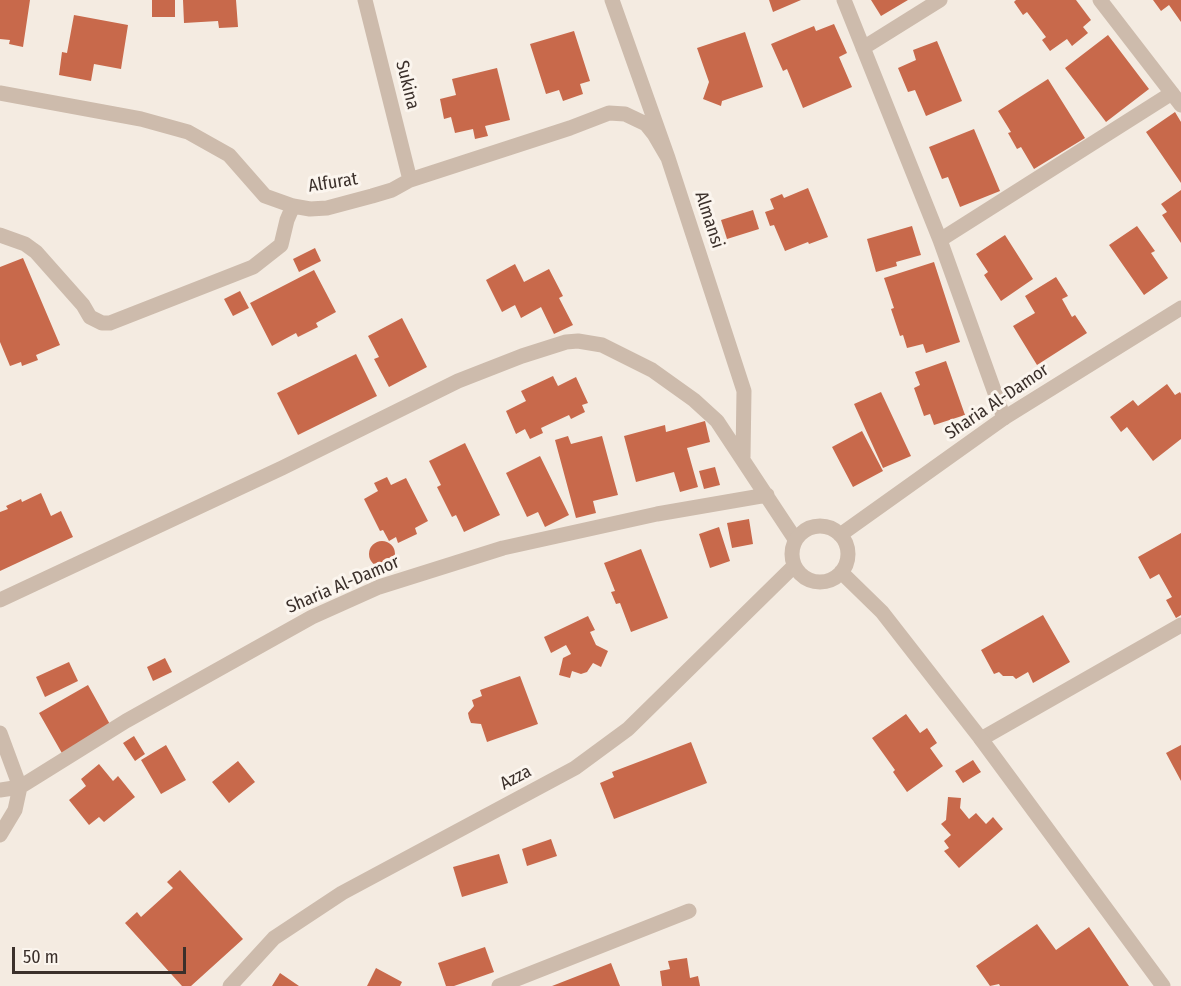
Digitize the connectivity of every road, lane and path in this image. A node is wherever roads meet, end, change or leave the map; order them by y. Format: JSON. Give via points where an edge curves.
{"nodes":[{"id":1,"x":365,"y":0,"type":"edge"},
{"id":2,"x":612,"y":0,"type":"edge"},
{"id":3,"x":844,"y":0,"type":"edge"},
{"id":4,"x":940,"y":0,"type":"edge"},
{"id":5,"x":1100,"y":0,"type":"edge"},
{"id":6,"x":863,"y":48,"type":"junction"},
{"id":7,"x":0,"y":93,"type":"edge"},
{"id":8,"x":1177,"y":99,"type":"edge"},
{"id":9,"x":668,"y":158,"type":"junction"},
{"id":10,"x":410,"y":180,"type":"junction"},
{"id":11,"x":293,"y":206,"type":"junction"},
{"id":12,"x":0,"y":235,"type":"edge"},
{"id":13,"x":940,"y":240,"type":"junction"},
{"id":14,"x":1181,"y":308,"type":"edge"},
{"id":15,"x":1004,"y":418,"type":"junction"},
{"id":16,"x":743,"y":458,"type":"junction"},
{"id":17,"x":766,"y":495,"type":"junction"},
{"id":18,"x":840,"y":535,"type":"junction"},
{"id":19,"x":795,"y":539,"type":"junction"},
{"id":20,"x":794,"y":566,"type":"junction"},
{"id":21,"x":841,"y":572,"type":"junction"},
{"id":22,"x":0,"y":600,"type":"edge"},
{"id":23,"x":1181,"y":625,"type":"edge"},
{"id":24,"x":0,"y":734,"type":"edge"},
{"id":25,"x":981,"y":739,"type":"junction"},
{"id":26,"x":20,"y":787,"type":"junction"},
{"id":27,"x":0,"y":789,"type":"edge"},
{"id":28,"x":0,"y":835,"type":"edge"},
{"id":29,"x":690,"y":911,"type":"dead end"},
{"id":30,"x":230,"y":986,"type":"edge"},
{"id":31,"x":500,"y":986,"type":"edge"},
{"id":32,"x":1163,"y":986,"type":"edge"}],
"edges":[{"from":1,"to":10,"type":"street","name":"Sukina"},
{"from":2,"to":9,"type":"street","name":"Almansi"},
{"from":3,"to":6,"type":"street"},
{"from":4,"to":6,"type":"street"},
{"from":5,"to":8,"type":"street"},
{"from":6,"to":13,"type":"street"},
{"from":7,"to":11,"type":"street","name":"Alfurat","via":[[141,119],[188,132],[229,155],[265,196]]},
{"from":8,"to":13,"type":"street"},
{"from":9,"to":10,"type":"street","name":"Alfurat","via":[[646,124],[625,114],[609,113]]},
{"from":9,"to":16,"type":"street","name":"Almansi","via":[[744,391]]},
{"from":10,"to":11,"type":"street","name":"Alfurat","via":[[355,202],[310,209]]},
{"from":11,"to":12,"type":"street","via":[[281,245],[253,267],[110,323],[90,317],[36,252]]},
{"from":13,"to":15,"type":"street"},
{"from":14,"to":15,"type":"street","name":"Sharia Al-Damor"},
{"from":15,"to":18,"type":"street","name":"Sharia Al-Damor"},
{"from":16,"to":17,"type":"street"},
{"from":16,"to":22,"type":"street","via":[[717,421],[652,370],[590,341],[566,342],[458,381]]},
{"from":17,"to":19,"type":"street"},
{"from":17,"to":26,"type":"street","name":"Sharia Al-Damor","via":[[503,548],[379,587],[301,622],[126,721]]},
{"from":18,"to":19,"type":"street","via":[[827,526],[818,526],[801,532]]},
{"from":18,"to":21,"type":"street","via":[[848,555]]},
{"from":19,"to":20,"type":"street","via":[[791,557]]},
{"from":20,"to":21,"type":"street","via":[[799,574],[816,582],[825,582]]},
{"from":20,"to":30,"type":"street","name":"Azza","via":[[628,729],[575,768],[342,893],[274,938]]},
{"from":21,"to":25,"type":"street","via":[[882,612]]},
{"from":23,"to":25,"type":"street"},
{"from":24,"to":26,"type":"street"},
{"from":25,"to":32,"type":"street"},
{"from":26,"to":27,"type":"street"},
{"from":26,"to":28,"type":"street","via":[[15,810]]},
{"from":29,"to":31,"type":"street"}]}
